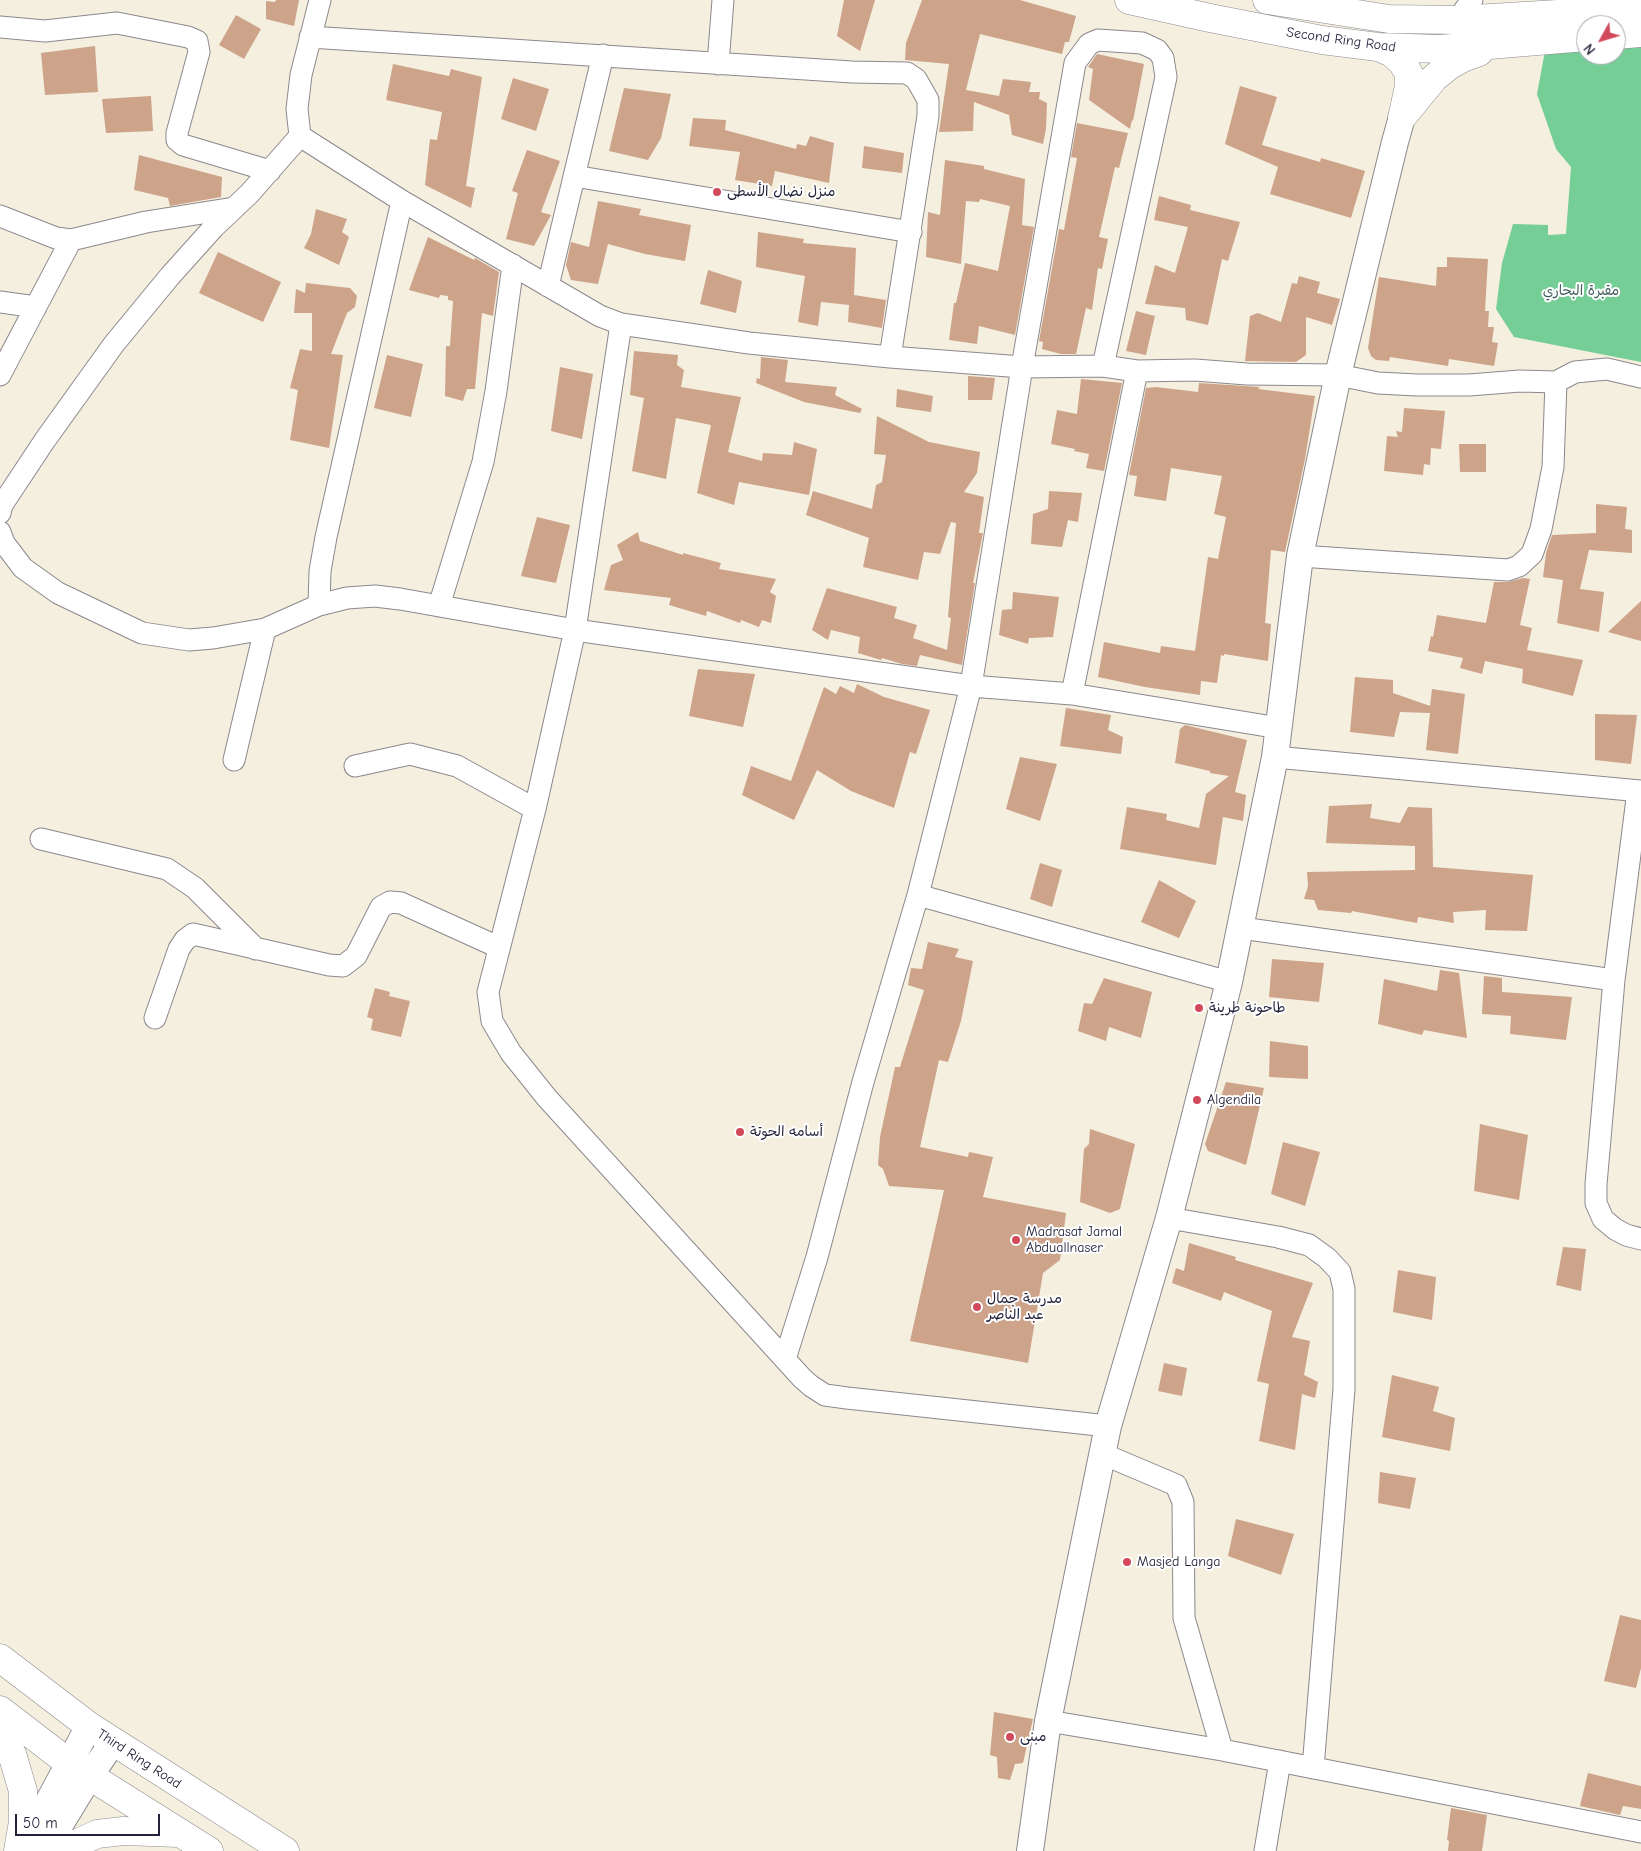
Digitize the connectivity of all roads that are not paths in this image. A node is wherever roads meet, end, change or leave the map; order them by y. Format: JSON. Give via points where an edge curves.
{"nodes":[{"id":1,"x":320,"y":0,"type":"edge"},
{"id":2,"x":723,"y":0,"type":"edge"},
{"id":3,"x":1129,"y":0,"type":"edge"},
{"id":4,"x":1267,"y":0,"type":"edge"},
{"id":5,"x":1437,"y":0,"type":"edge"},
{"id":6,"x":1540,"y":0,"type":"edge"},
{"id":7,"x":1641,"y":9,"type":"edge"},
{"id":8,"x":1464,"y":10,"type":"edge"},
{"id":9,"x":1569,"y":14,"type":"junction"},
{"id":10,"x":1388,"y":19,"type":"junction"},
{"id":11,"x":0,"y":28,"type":"edge"},
{"id":12,"x":1641,"y":34,"type":"edge"},
{"id":13,"x":1626,"y":35,"type":"edge"},
{"id":14,"x":310,"y":37,"type":"junction"},
{"id":15,"x":1576,"y":38,"type":"edge"},
{"id":16,"x":1511,"y":42,"type":"junction"},
{"id":17,"x":1378,"y":47,"type":"junction"},
{"id":18,"x":1441,"y":49,"type":"junction"},
{"id":19,"x":603,"y":55,"type":"junction"},
{"id":20,"x":718,"y":64,"type":"junction"},
{"id":21,"x":1402,"y":117,"type":"junction"},
{"id":22,"x":300,"y":136,"type":"junction"},
{"id":23,"x":270,"y":171,"type":"junction"},
{"id":24,"x":574,"y":176,"type":"junction"},
{"id":25,"x":402,"y":201,"type":"junction"},
{"id":26,"x":234,"y":208,"type":"junction"},
{"id":27,"x":0,"y":216,"type":"edge"},
{"id":28,"x":911,"y":232,"type":"junction"},
{"id":29,"x":71,"y":240,"type":"junction"},
{"id":30,"x":513,"y":265,"type":"junction"},
{"id":31,"x":548,"y":286,"type":"junction"},
{"id":32,"x":0,"y":302,"type":"edge"},
{"id":33,"x":36,"y":307,"type":"junction"},
{"id":34,"x":621,"y":324,"type":"junction"},
{"id":35,"x":890,"y":357,"type":"junction"},
{"id":36,"x":1103,"y":366,"type":"junction"},
{"id":37,"x":1022,"y":367,"type":"junction"},
{"id":38,"x":1137,"y":371,"type":"junction"},
{"id":39,"x":0,"y":375,"type":"edge"},
{"id":40,"x":1338,"y":375,"type":"junction"},
{"id":41,"x":1641,"y":376,"type":"edge"},
{"id":42,"x":1556,"y":382,"type":"junction"},
{"id":43,"x":1,"y":503,"type":"edge"},
{"id":44,"x":0,"y":532,"type":"edge"},
{"id":45,"x":1300,"y":556,"type":"junction"},
{"id":46,"x":319,"y":605,"type":"junction"},
{"id":47,"x":439,"y":606,"type":"junction"},
{"id":48,"x":265,"y":629,"type":"junction"},
{"id":49,"x":575,"y":630,"type":"junction"},
{"id":50,"x":971,"y":686,"type":"junction"},
{"id":51,"x":1072,"y":694,"type":"junction"},
{"id":52,"x":1279,"y":728,"type":"junction"},
{"id":53,"x":1275,"y":757,"type":"junction"},
{"id":54,"x":234,"y":760,"type":"dead end"},
{"id":55,"x":355,"y":766,"type":"dead end"},
{"id":56,"x":1639,"y":791,"type":"edge"},
{"id":57,"x":535,"y":809,"type":"junction"},
{"id":58,"x":41,"y":839,"type":"dead end"},
{"id":59,"x":918,"y":895,"type":"junction"},
{"id":60,"x":1241,"y":928,"type":"junction"},
{"id":61,"x":498,"y":947,"type":"junction"},
{"id":62,"x":256,"y":949,"type":"junction"},
{"id":63,"x":1614,"y":980,"type":"junction"},
{"id":64,"x":1229,"y":982,"type":"junction"},
{"id":65,"x":155,"y":1018,"type":"dead end"},
{"id":66,"x":1169,"y":1218,"type":"junction"},
{"id":67,"x":1641,"y":1239,"type":"edge"},
{"id":68,"x":786,"y":1359,"type":"junction"},
{"id":69,"x":1108,"y":1426,"type":"junction"},
{"id":70,"x":1103,"y":1454,"type":"junction"},
{"id":71,"x":0,"y":1658,"type":"edge"},
{"id":72,"x":0,"y":1710,"type":"edge"},
{"id":73,"x":1048,"y":1721,"type":"junction"},
{"id":74,"x":89,"y":1726,"type":"junction"},
{"id":75,"x":0,"y":1735,"type":"edge"},
{"id":76,"x":113,"y":1742,"type":"junction"},
{"id":77,"x":1222,"y":1750,"type":"junction"},
{"id":78,"x":1280,"y":1761,"type":"junction"},
{"id":79,"x":1312,"y":1768,"type":"junction"},
{"id":80,"x":79,"y":1770,"type":"junction"},
{"id":81,"x":1641,"y":1832,"type":"edge"},
{"id":82,"x":179,"y":1833,"type":"junction"},
{"id":83,"x":18,"y":1851,"type":"edge"},
{"id":84,"x":22,"y":1851,"type":"edge"},
{"id":85,"x":44,"y":1851,"type":"edge"},
{"id":86,"x":61,"y":1851,"type":"edge"},
{"id":87,"x":208,"y":1851,"type":"edge"},
{"id":88,"x":285,"y":1851,"type":"edge"},
{"id":89,"x":1030,"y":1851,"type":"edge"},
{"id":90,"x":1265,"y":1851,"type":"edge"}],
"edges":[{"from":1,"to":14,"type":"street"},
{"from":2,"to":20,"type":"street"},
{"from":3,"to":17,"type":"main road","name":"Second Ring Road","via":[[1322,40]]},
{"from":4,"to":10,"type":"main road","name":"Second Ring Road"},
{"from":5,"to":10,"type":"main road"},
{"from":6,"to":9,"type":"main road"},
{"from":7,"to":9,"type":"main road","name":"Second Ring Road"},
{"from":8,"to":9,"type":"main road","name":"Second Ring Road"},
{"from":8,"to":10,"type":"main road","name":"Second Ring Road"},
{"from":8,"to":18,"type":"street"},
{"from":11,"to":23,"type":"street","via":[[45,32],[117,23],[197,41],[199,52],[177,140],[183,145]]},
{"from":12,"to":13,"type":"main road"},
{"from":14,"to":19,"type":"street"},
{"from":14,"to":22,"type":"street","via":[[297,109]]},
{"from":15,"to":16,"type":"main road","name":"Second Ring Road"},
{"from":16,"to":18,"type":"main road","name":"Second Ring Road"},
{"from":16,"to":21,"type":"main road","via":[[1450,65],[1420,93]]},
{"from":17,"to":18,"type":"main road","name":"Second Ring Road"},
{"from":17,"to":21,"type":"main road","via":[[1392,53],[1409,74]]},
{"from":18,"to":21,"type":"street"},
{"from":19,"to":20,"type":"street"},
{"from":19,"to":24,"type":"street"},
{"from":20,"to":28,"type":"street","via":[[900,72],[916,79],[928,100],[928,116]]},
{"from":21,"to":40,"type":"street"},
{"from":22,"to":23,"type":"street"},
{"from":22,"to":25,"type":"street"},
{"from":23,"to":26,"type":"street"},
{"from":24,"to":28,"type":"street"},
{"from":24,"to":31,"type":"street"},
{"from":25,"to":30,"type":"street"},
{"from":25,"to":46,"type":"street","via":[[326,537]]},
{"from":26,"to":29,"type":"street","via":[[146,222]]},
{"from":26,"to":43,"type":"street","via":[[170,276],[114,344]]},
{"from":27,"to":29,"type":"street","via":[[56,238]]},
{"from":28,"to":35,"type":"street"},
{"from":29,"to":33,"type":"street"},
{"from":30,"to":31,"type":"street"},
{"from":30,"to":47,"type":"street","via":[[483,462]]},
{"from":31,"to":34,"type":"street","via":[[600,316]]},
{"from":32,"to":33,"type":"street"},
{"from":33,"to":39,"type":"street"},
{"from":34,"to":35,"type":"street","via":[[749,343]]},
{"from":34,"to":49,"type":"street"},
{"from":35,"to":37,"type":"street"},
{"from":36,"to":37,"type":"street"},
{"from":36,"to":37,"type":"street","via":[[1166,77],[1163,58],[1157,50],[1142,42],[1098,40],[1089,44],[1075,63]]},
{"from":36,"to":38,"type":"street"},
{"from":37,"to":50,"type":"street"},
{"from":38,"to":40,"type":"street"},
{"from":38,"to":51,"type":"street"},
{"from":40,"to":42,"type":"street","via":[[1378,383],[1417,385],[1520,380]]},
{"from":40,"to":45,"type":"street"},
{"from":41,"to":42,"type":"street","via":[[1607,369],[1575,372]]},
{"from":42,"to":45,"type":"street","via":[[1553,468],[1541,529],[1532,554],[1519,566],[1508,570]]},
{"from":44,"to":48,"type":"street","via":[[4,544],[24,568],[58,593],[142,633],[189,640]]},
{"from":45,"to":52,"type":"street"},
{"from":46,"to":47,"type":"street","via":[[375,596]]},
{"from":46,"to":48,"type":"street"},
{"from":47,"to":49,"type":"street"},
{"from":48,"to":54,"type":"street"},
{"from":49,"to":50,"type":"street"},
{"from":49,"to":57,"type":"street"},
{"from":50,"to":51,"type":"street"},
{"from":50,"to":59,"type":"street"},
{"from":51,"to":52,"type":"street"},
{"from":52,"to":53,"type":"street"},
{"from":53,"to":56,"type":"street"},
{"from":53,"to":60,"type":"street"},
{"from":55,"to":57,"type":"street","via":[[410,754],[457,766]]},
{"from":56,"to":63,"type":"street"},
{"from":57,"to":61,"type":"street"},
{"from":58,"to":62,"type":"street","via":[[167,869],[195,888]]},
{"from":59,"to":64,"type":"street"},
{"from":59,"to":68,"type":"street"},
{"from":60,"to":63,"type":"street"},
{"from":60,"to":64,"type":"street"},
{"from":61,"to":62,"type":"street","via":[[401,903],[390,902],[381,907],[356,956],[343,966]]},
{"from":61,"to":68,"type":"street","via":[[488,992],[492,1021],[511,1053],[547,1098]]},
{"from":62,"to":65,"type":"street","via":[[193,934],[179,949]]},
{"from":63,"to":67,"type":"street","via":[[1596,1203],[1603,1219],[1615,1229]]},
{"from":64,"to":66,"type":"street"},
{"from":66,"to":69,"type":"street"},
{"from":66,"to":79,"type":"street","via":[[1309,1245],[1340,1272],[1345,1310],[1344,1389]]},
{"from":68,"to":69,"type":"street","via":[[802,1378],[825,1395]]},
{"from":69,"to":70,"type":"street"},
{"from":70,"to":73,"type":"street"},
{"from":70,"to":77,"type":"street","via":[[1176,1486],[1182,1502],[1184,1618]]},
{"from":71,"to":74,"type":"main road","name":"Third Ring Road"},
{"from":72,"to":80,"type":"main road"},
{"from":73,"to":77,"type":"street"},
{"from":73,"to":89,"type":"street"},
{"from":74,"to":76,"type":"main road","name":"Third Ring Road"},
{"from":74,"to":80,"type":"street"},
{"from":75,"to":83,"type":"main road","via":[[12,1754],[23,1791],[23,1822]]},
{"from":76,"to":80,"type":"street"},
{"from":76,"to":88,"type":"main road","name":"Third Ring Road"},
{"from":77,"to":78,"type":"street"},
{"from":78,"to":79,"type":"street"},
{"from":78,"to":90,"type":"street"},
{"from":79,"to":81,"type":"street"},
{"from":80,"to":82,"type":"main road"},
{"from":80,"to":84,"type":"street"},
{"from":80,"to":85,"type":"street"},
{"from":82,"to":86,"type":"main road","via":[[123,1831],[97,1834]]},
{"from":82,"to":87,"type":"main road"}]}
